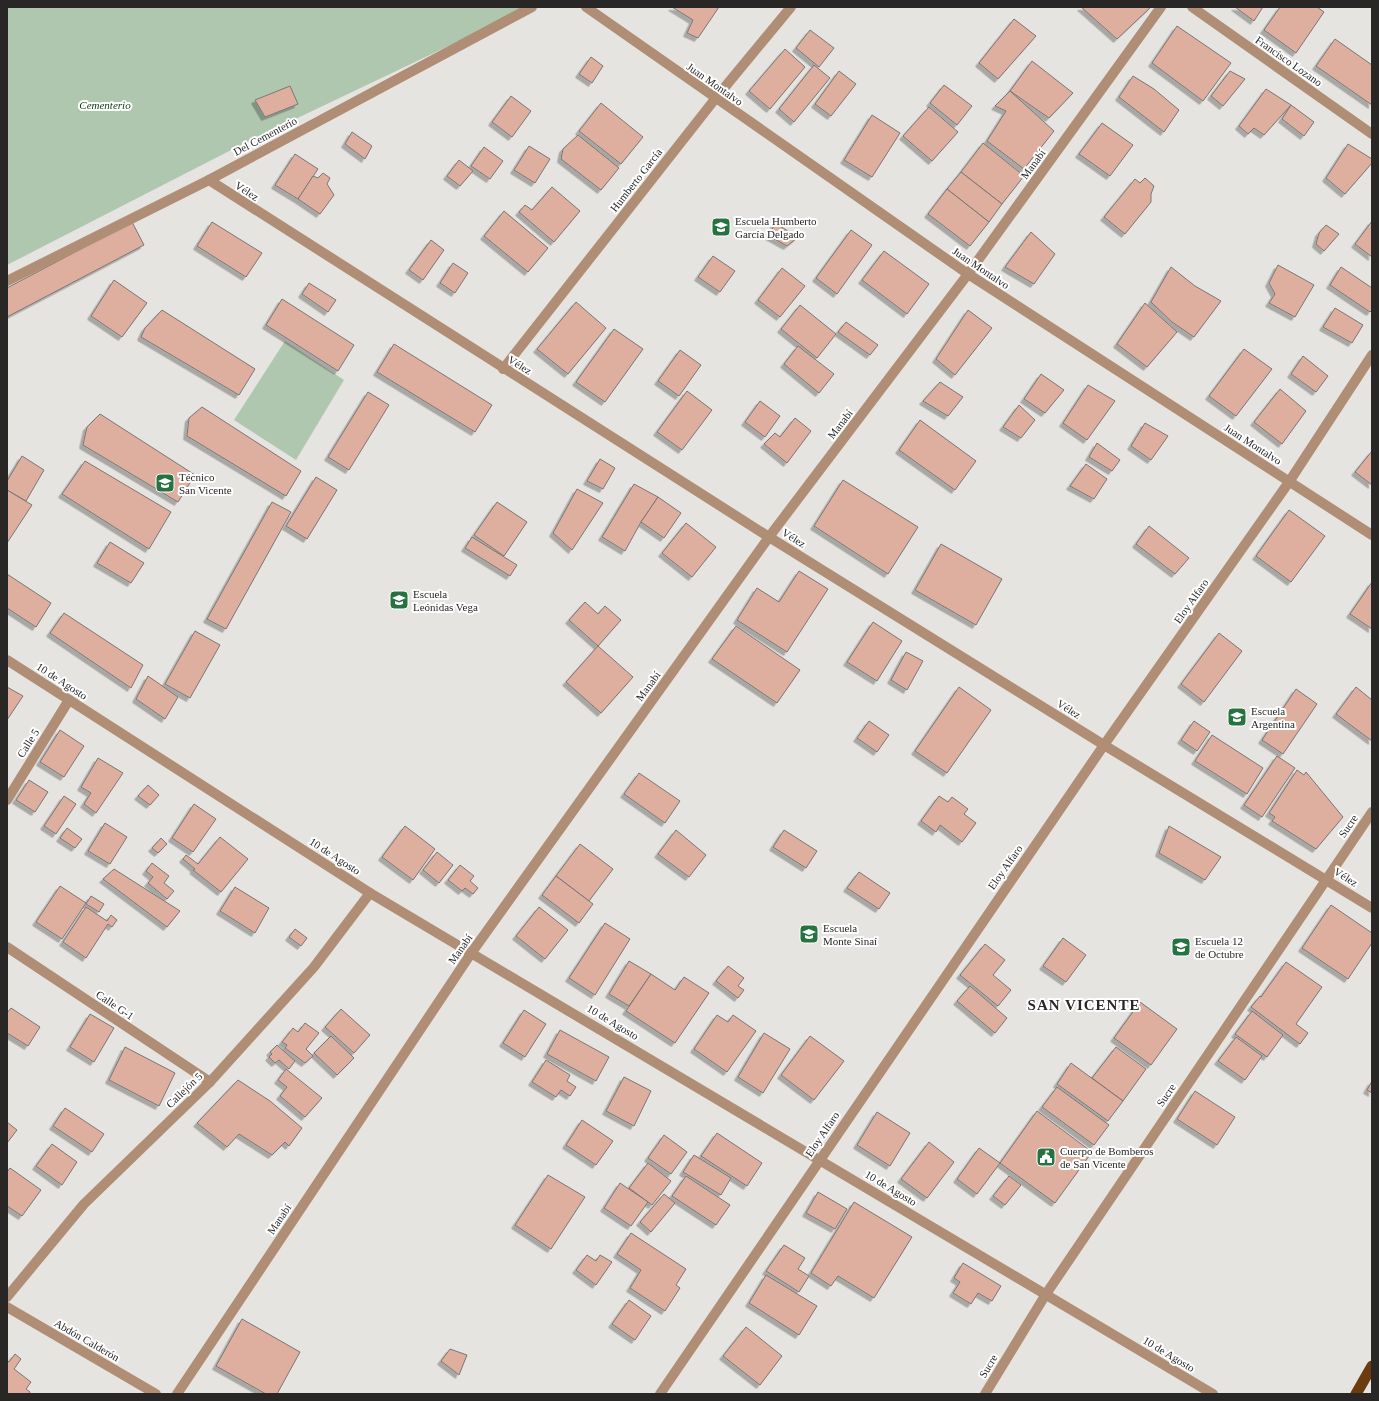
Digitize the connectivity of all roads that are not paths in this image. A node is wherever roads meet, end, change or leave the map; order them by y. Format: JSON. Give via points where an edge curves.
{"nodes":[{"id":1,"x":532,"y":7,"type":"edge"},
{"id":2,"x":586,"y":7,"type":"edge"},
{"id":3,"x":791,"y":7,"type":"edge"},
{"id":4,"x":1161,"y":7,"type":"edge"},
{"id":5,"x":1192,"y":7,"type":"edge"},
{"id":6,"x":715,"y":98,"type":"junction"},
{"id":7,"x":1372,"y":134,"type":"edge"},
{"id":8,"x":208,"y":180,"type":"junction"},
{"id":9,"x":968,"y":274,"type":"junction"},
{"id":10,"x":7,"y":281,"type":"edge"},
{"id":11,"x":1372,"y":355,"type":"edge"},
{"id":12,"x":503,"y":369,"type":"junction"},
{"id":13,"x":1289,"y":482,"type":"junction"},
{"id":14,"x":1372,"y":535,"type":"edge"},
{"id":15,"x":769,"y":538,"type":"junction"},
{"id":16,"x":7,"y":660,"type":"edge"},
{"id":17,"x":69,"y":700,"type":"junction"},
{"id":18,"x":1104,"y":745,"type":"junction"},
{"id":19,"x":7,"y":800,"type":"edge"},
{"id":20,"x":1372,"y":812,"type":"edge"},
{"id":21,"x":1326,"y":879,"type":"junction"},
{"id":22,"x":370,"y":893,"type":"junction"},
{"id":23,"x":1372,"y":908,"type":"edge"},
{"id":24,"x":7,"y":947,"type":"edge"},
{"id":25,"x":472,"y":952,"type":"junction"},
{"id":26,"x":210,"y":1082,"type":"junction"},
{"id":27,"x":819,"y":1159,"type":"junction"},
{"id":28,"x":1046,"y":1294,"type":"junction"},
{"id":29,"x":7,"y":1297,"type":"edge"},
{"id":30,"x":7,"y":1307,"type":"edge"},
{"id":31,"x":1372,"y":1366,"type":"edge"},
{"id":32,"x":156,"y":1394,"type":"edge"},
{"id":33,"x":176,"y":1394,"type":"edge"},
{"id":34,"x":660,"y":1394,"type":"edge"},
{"id":35,"x":985,"y":1394,"type":"edge"},
{"id":36,"x":1213,"y":1394,"type":"edge"},
{"id":37,"x":1356,"y":1394,"type":"edge"}],
"edges":[{"from":1,"to":8,"type":"street","name":"Del Cementerio"},
{"from":2,"to":6,"type":"street","name":"Juan Montalvo"},
{"from":3,"to":6,"type":"street","name":"Humberto García"},
{"from":4,"to":9,"type":"street","name":"Manabí"},
{"from":5,"to":7,"type":"street","name":"Francisco Lozano"},
{"from":6,"to":9,"type":"street","name":"Juan Montalvo"},
{"from":6,"to":12,"type":"street","name":"Humberto García"},
{"from":8,"to":10,"type":"street","name":"Del Cementerio"},
{"from":8,"to":12,"type":"street","name":"Vélez"},
{"from":9,"to":13,"type":"street","name":"Juan Montalvo"},
{"from":9,"to":15,"type":"street","name":"Manabí"},
{"from":11,"to":13,"type":"street","name":"Eloy Alfaro"},
{"from":12,"to":15,"type":"street","name":"Vélez"},
{"from":13,"to":14,"type":"street","name":"Juan Montalvo"},
{"from":13,"to":18,"type":"street","name":"Eloy Alfaro"},
{"from":15,"to":18,"type":"street","name":"Vélez"},
{"from":15,"to":25,"type":"street","name":"Manabí"},
{"from":16,"to":17,"type":"street","name":"10 de Agosto"},
{"from":17,"to":19,"type":"street","name":"Calle 5"},
{"from":17,"to":22,"type":"street","name":"10 de Agosto"},
{"from":18,"to":21,"type":"street","name":"Vélez"},
{"from":18,"to":27,"type":"street","name":"Eloy Alfaro"},
{"from":20,"to":21,"type":"street","name":"Sucre"},
{"from":21,"to":23,"type":"street","name":"Vélez"},
{"from":21,"to":28,"type":"street","name":"Sucre"},
{"from":22,"to":25,"type":"street","name":"10 de Agosto"},
{"from":22,"to":26,"type":"street","name":"Callejón 5","via":[[314,967]]},
{"from":24,"to":26,"type":"street","name":"Calle G-1"},
{"from":25,"to":27,"type":"street","name":"10 de Agosto"},
{"from":25,"to":33,"type":"street","name":"Manabí"},
{"from":26,"to":29,"type":"street","name":"Callejón 5","via":[[84,1204]]},
{"from":27,"to":28,"type":"street","name":"10 de Agosto"},
{"from":27,"to":34,"type":"street","name":"Eloy Alfaro"},
{"from":28,"to":35,"type":"street","name":"Sucre"},
{"from":28,"to":36,"type":"street","name":"10 de Agosto"},
{"from":30,"to":32,"type":"street","name":"Abdón Calderón"},
{"from":31,"to":37,"type":"highway"}]}
